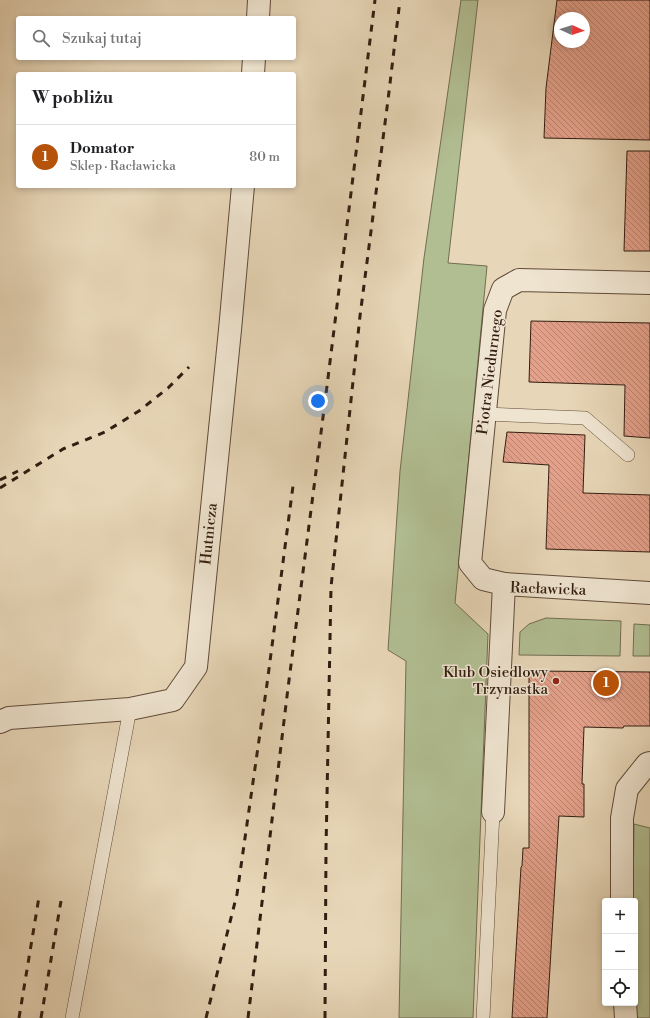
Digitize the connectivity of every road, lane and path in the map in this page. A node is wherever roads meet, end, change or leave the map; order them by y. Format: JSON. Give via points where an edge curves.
{"nodes":[{"id":1,"x":259,"y":0,"type":"edge"},
{"id":2,"x":258,"y":16,"type":"edge"},
{"id":3,"x":254,"y":60,"type":"edge"},
{"id":4,"x":253,"y":72,"type":"edge"},
{"id":5,"x":243,"y":188,"type":"edge"},
{"id":6,"x":650,"y":283,"type":"edge"},
{"id":7,"x":485,"y":414,"type":"junction"},
{"id":8,"x":628,"y":455,"type":"dead end"},
{"id":9,"x":504,"y":584,"type":"junction"},
{"id":10,"x":650,"y":593,"type":"edge"},
{"id":11,"x":130,"y":709,"type":"junction"},
{"id":12,"x":0,"y":722,"type":"edge"},
{"id":13,"x":650,"y":763,"type":"edge"},
{"id":14,"x":493,"y":812,"type":"joint"},
{"id":15,"x":622,"y":898,"type":"edge"},
{"id":16,"x":625,"y":1006,"type":"edge"},
{"id":17,"x":72,"y":1018,"type":"edge"},
{"id":18,"x":483,"y":1018,"type":"edge"},
{"id":19,"x":626,"y":1018,"type":"edge"}],
"edges":[{"from":1,"to":2,"type":"street"},
{"from":3,"to":4,"type":"street"},
{"from":5,"to":11,"type":"street","name":"Hutnicza","via":[[196,668],[173,700]]},
{"from":6,"to":7,"type":"street","name":"Piotra Niedurnego","via":[[519,280],[503,289],[495,310]]},
{"from":7,"to":8,"type":"lane","via":[[585,418]]},
{"from":7,"to":9,"type":"street","name":"Piotra Niedurnego","via":[[470,563],[483,579]]},
{"from":9,"to":10,"type":"street","name":"Racławicka"},
{"from":9,"to":14,"type":"street","name":"Racławicka"},
{"from":11,"to":12,"type":"street","name":"Hutnicza","via":[[9,718]]},
{"from":11,"to":17,"type":"lane"},
{"from":13,"to":15,"type":"street","via":[[627,789],[622,818]]},
{"from":14,"to":18,"type":"lane"},
{"from":16,"to":19,"type":"street"}]}
